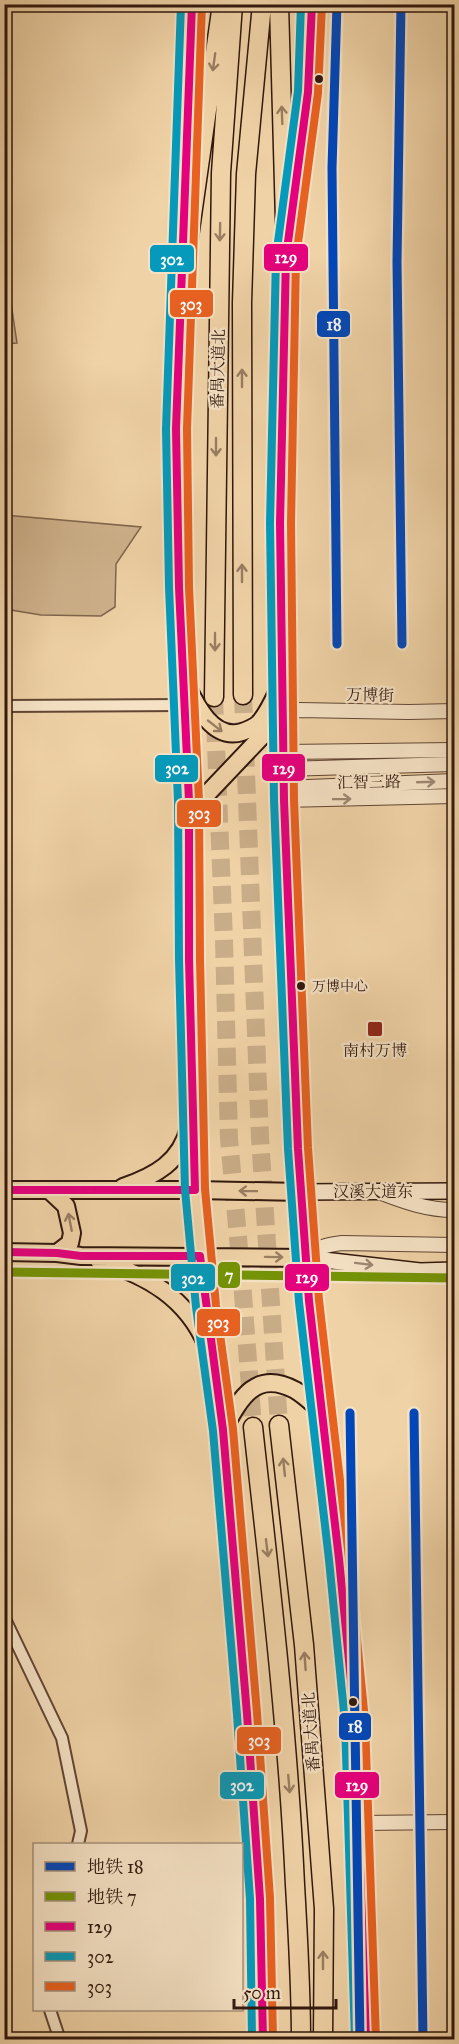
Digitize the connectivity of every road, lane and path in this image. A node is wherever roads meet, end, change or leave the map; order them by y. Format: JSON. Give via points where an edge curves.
{"nodes":[{"id":1,"x":192,"y":4,"type":"edge"},
{"id":2,"x":222,"y":4,"type":"edge"},
{"id":3,"x":233,"y":4,"type":"edge"},
{"id":4,"x":262,"y":4,"type":"edge"},
{"id":5,"x":279,"y":4,"type":"edge"},
{"id":6,"x":312,"y":4,"type":"edge"},
{"id":7,"x":286,"y":257,"type":"junction"},
{"id":8,"x":183,"y":279,"type":"junction"},
{"id":9,"x":183,"y":678,"type":"junction"},
{"id":10,"x":283,"y":679,"type":"junction"},
{"id":11,"x":243,"y":695,"type":"tunnel mouth"},
{"id":12,"x":214,"y":697,"type":"tunnel mouth"},
{"id":13,"x":185,"y":705,"type":"junction"},
{"id":14,"x":4,"y":706,"type":"edge"},
{"id":15,"x":454,"y":711,"type":"edge"},
{"id":16,"x":284,"y":713,"type":"junction"},
{"id":17,"x":454,"y":750,"type":"edge"},
{"id":18,"x":284,"y":752,"type":"junction"},
{"id":19,"x":454,"y":764,"type":"edge"},
{"id":20,"x":284,"y":769,"type":"junction"},
{"id":21,"x":454,"y":781,"type":"edge"},
{"id":22,"x":284,"y":794,"type":"junction"},
{"id":23,"x":454,"y":796,"type":"edge"},
{"id":24,"x":189,"y":813,"type":"junction"},
{"id":25,"x":193,"y":1112,"type":"junction"},
{"id":26,"x":4,"y":1190,"type":"edge"},
{"id":27,"x":114,"y":1190,"type":"junction"},
{"id":28,"x":195,"y":1190,"type":"junction"},
{"id":29,"x":50,"y":1191,"type":"junction"},
{"id":30,"x":377,"y":1191,"type":"junction"},
{"id":31,"x":454,"y":1191,"type":"edge"},
{"id":32,"x":301,"y":1192,"type":"junction"},
{"id":33,"x":454,"y":1210,"type":"edge"},
{"id":34,"x":454,"y":1245,"type":"edge"},
{"id":35,"x":4,"y":1252,"type":"edge"},
{"id":36,"x":57,"y":1254,"type":"junction"},
{"id":37,"x":81,"y":1256,"type":"junction"},
{"id":38,"x":200,"y":1256,"type":"junction"},
{"id":39,"x":306,"y":1258,"type":"junction"},
{"id":40,"x":454,"y":1270,"type":"edge"},
{"id":41,"x":214,"y":1363,"type":"junction"},
{"id":42,"x":321,"y":1411,"type":"junction"},
{"id":43,"x":279,"y":1425,"type":"tunnel mouth"},
{"id":44,"x":253,"y":1427,"type":"tunnel mouth"},
{"id":45,"x":223,"y":1430,"type":"junction"},
{"id":46,"x":4,"y":1617,"type":"edge"},
{"id":47,"x":454,"y":1822,"type":"edge"},
{"id":48,"x":359,"y":1823,"type":"junction"},
{"id":49,"x":78,"y":1843,"type":"edge"},
{"id":50,"x":50,"y":2011,"type":"edge"},
{"id":51,"x":60,"y":2040,"type":"edge"},
{"id":52,"x":263,"y":2040,"type":"edge"},
{"id":53,"x":301,"y":2040,"type":"edge"},
{"id":54,"x":323,"y":2040,"type":"edge"},
{"id":55,"x":366,"y":2040,"type":"edge"}],
"edges":[{"from":1,"to":8,"type":"main road"},
{"from":2,"to":8,"type":"highway","one_way":true},
{"from":3,"to":12,"type":"highway","name":"番禺大道北","one_way":true,"via":[[221,173]]},
{"from":11,"to":4,"type":"highway","name":"番禺大道北","one_way":true,"via":[[242,303],[246,174]]},
{"from":7,"to":5,"type":"highway","one_way":true},
{"from":6,"to":7,"type":"main road","via":[[308,92]]},
{"from":7,"to":10,"type":"main road","via":[[280,523]]},
{"from":8,"to":9,"type":"main road","via":[[176,429]]},
{"from":9,"to":10,"type":"main road","one_way":true,"via":[[213,725],[220,731],[238,734],[256,726],[264,717]]},
{"from":9,"to":13,"type":"main road"},
{"from":10,"to":16,"type":"main road"},
{"from":13,"to":14,"type":"street"},
{"from":13,"to":24,"type":"main road"},
{"from":15,"to":16,"type":"street","name":"万博街"},
{"from":16,"to":18,"type":"main road"},
{"from":16,"to":24,"type":"main road"},
{"from":17,"to":18,"type":"street","name":"汇智三路"},
{"from":18,"to":20,"type":"main road"},
{"from":19,"to":20,"type":"street"},
{"from":20,"to":22,"type":"main road"},
{"from":22,"to":21,"type":"street","one_way":true},
{"from":22,"to":23,"type":"street","name":"汇智三路","one_way":true},
{"from":22,"to":32,"type":"main road"},
{"from":24,"to":25,"type":"main road"},
{"from":25,"to":27,"type":"main road","via":[[184,1144],[169,1164]]},
{"from":25,"to":28,"type":"main road"},
{"from":26,"to":29,"type":"main road","name":"汉溪大道东"},
{"from":27,"to":28,"type":"main road","name":"汉溪大道东"},
{"from":27,"to":29,"type":"main road","name":"汉溪大道东"},
{"from":32,"to":28,"type":"main road","name":"汉溪大道东","one_way":true},
{"from":28,"to":38,"type":"main road"},
{"from":36,"to":29,"type":"main road","one_way":true,"via":[[70,1243],[72,1233],[66,1206]]},
{"from":30,"to":31,"type":"main road","name":"汉溪大道东"},
{"from":30,"to":32,"type":"main road","name":"汉溪大道东"},
{"from":30,"to":33,"type":"street","via":[[419,1207]]},
{"from":32,"to":39,"type":"main road"},
{"from":34,"to":39,"type":"street","via":[[342,1243],[312,1251]]},
{"from":35,"to":36,"type":"main road"},
{"from":36,"to":37,"type":"main road"},
{"from":37,"to":38,"type":"main road"},
{"from":37,"to":41,"type":"main road","via":[[116,1266],[172,1296],[193,1320]]},
{"from":38,"to":39,"type":"main road","one_way":true},
{"from":38,"to":41,"type":"main road"},
{"from":39,"to":40,"type":"main road","one_way":true,"via":[[420,1271]]},
{"from":39,"to":42,"type":"main road"},
{"from":41,"to":45,"type":"main road"},
{"from":42,"to":45,"type":"main road","via":[[295,1390],[271,1382],[252,1387],[238,1402]]},
{"from":42,"to":48,"type":"main road","via":[[355,1721]]},
{"from":54,"to":43,"type":"highway","name":"番禺大道北","one_way":true,"via":[[324,1909],[304,1645]]},
{"from":44,"to":53,"type":"highway","name":"番禺大道北","one_way":true,"via":[[292,1808]]},
{"from":45,"to":52,"type":"main road","via":[[259,1888]]},
{"from":46,"to":49,"type":"street","via":[[62,1738],[81,1832]]},
{"from":47,"to":48,"type":"street"},
{"from":48,"to":55,"type":"main road"},
{"from":50,"to":51,"type":"street"}]}
